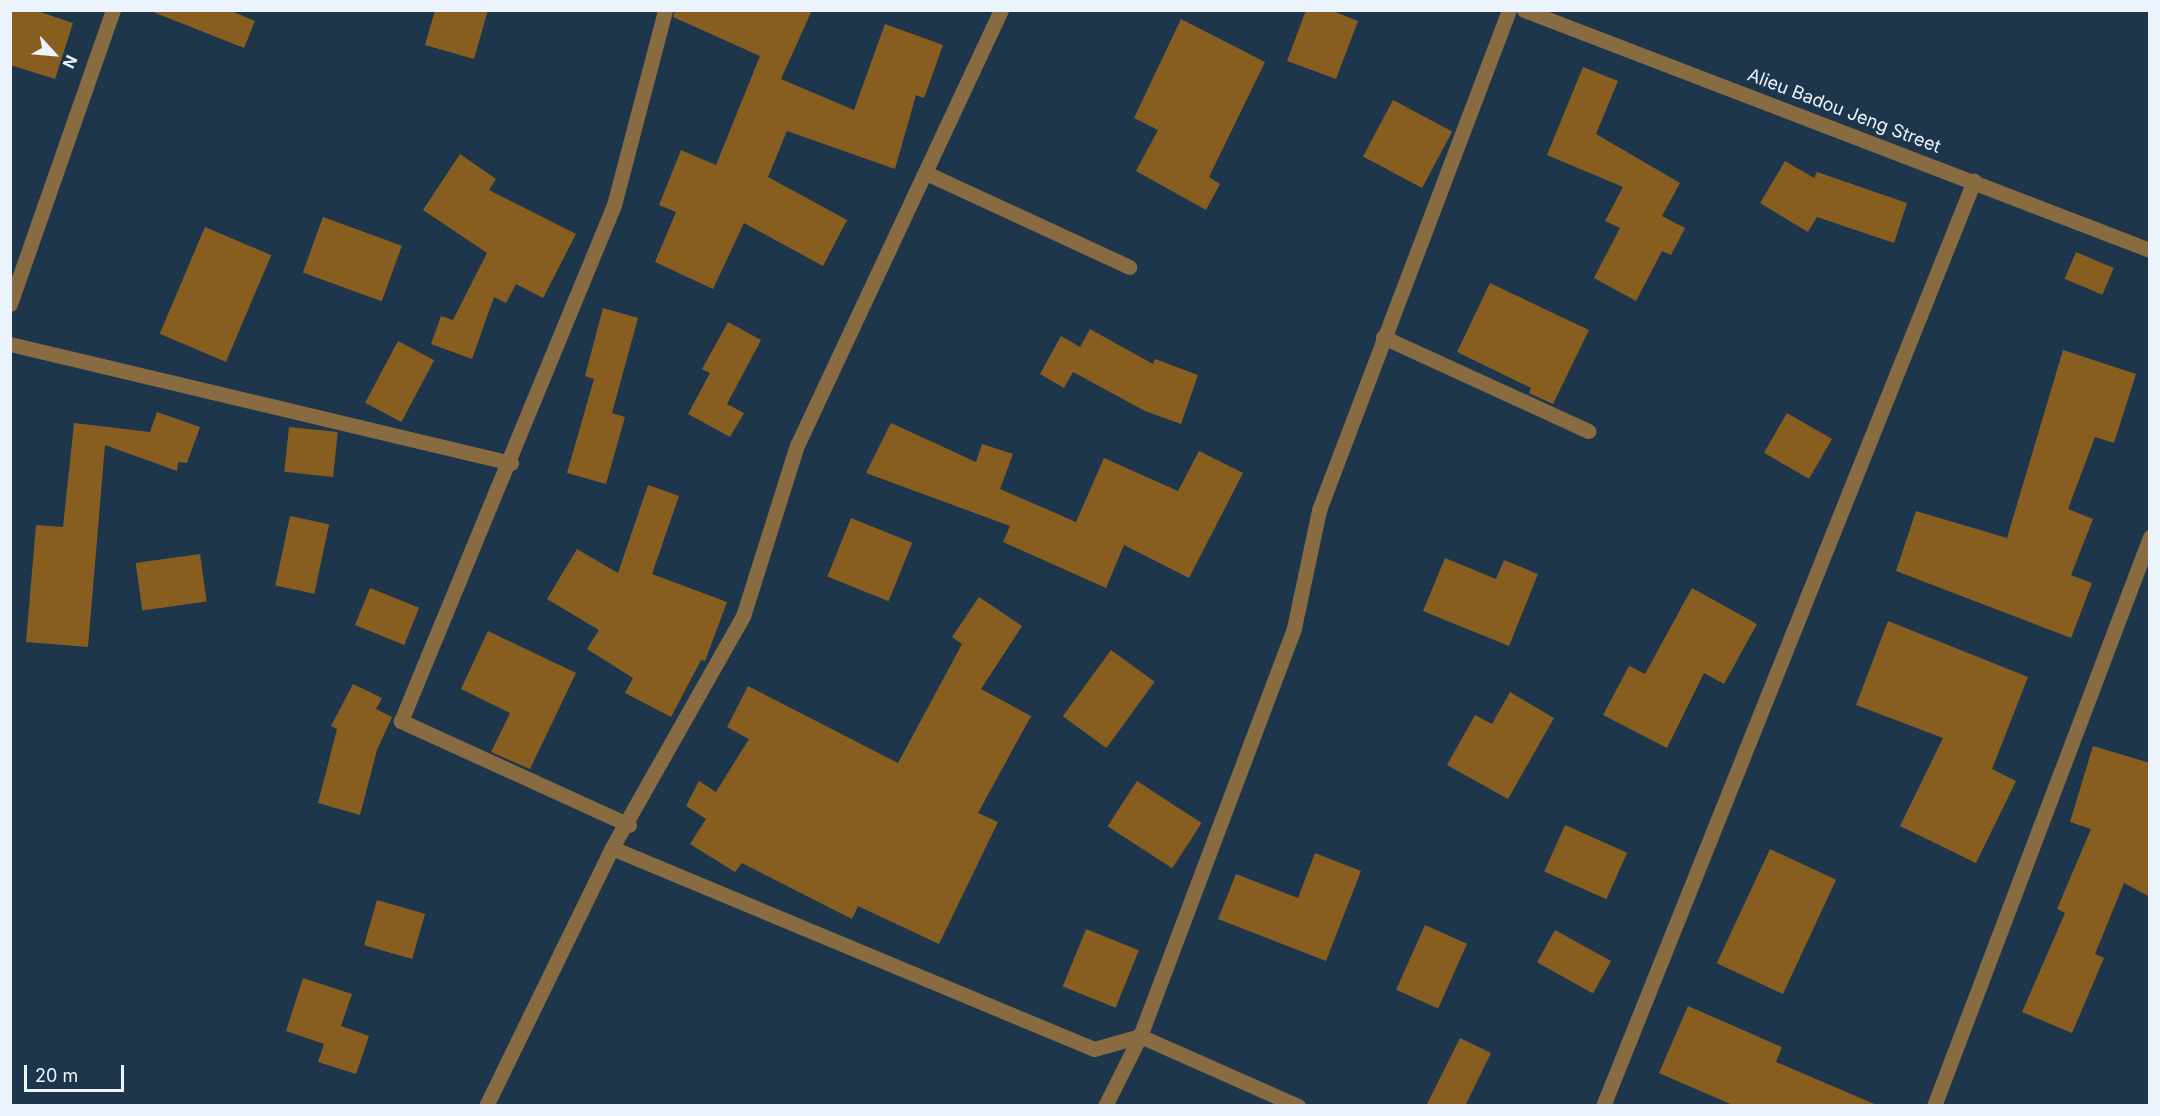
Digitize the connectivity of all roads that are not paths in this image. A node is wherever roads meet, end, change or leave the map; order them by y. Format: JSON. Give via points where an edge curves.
{"nodes":[{"id":1,"x":113,"y":10,"type":"edge"},
{"id":2,"x":665,"y":10,"type":"edge"},
{"id":3,"x":1001,"y":10,"type":"edge"},
{"id":4,"x":1509,"y":10,"type":"edge"},
{"id":5,"x":1524,"y":10,"type":"edge"},
{"id":6,"x":926,"y":173,"type":"junction"},
{"id":7,"x":1974,"y":181,"type":"junction"},
{"id":8,"x":2150,"y":250,"type":"edge"},
{"id":9,"x":1129,"y":267,"type":"dead end"},
{"id":10,"x":10,"y":304,"type":"edge"},
{"id":11,"x":1383,"y":337,"type":"junction"},
{"id":12,"x":10,"y":344,"type":"edge"},
{"id":13,"x":1588,"y":431,"type":"dead end"},
{"id":14,"x":511,"y":463,"type":"junction"},
{"id":15,"x":2150,"y":537,"type":"edge"},
{"id":16,"x":629,"y":825,"type":"junction"},
{"id":17,"x":612,"y":848,"type":"junction"},
{"id":18,"x":1140,"y":1036,"type":"junction"},
{"id":19,"x":486,"y":1106,"type":"edge"},
{"id":20,"x":1105,"y":1106,"type":"edge"},
{"id":21,"x":1298,"y":1106,"type":"edge"},
{"id":22,"x":1603,"y":1106,"type":"edge"},
{"id":23,"x":1934,"y":1106,"type":"edge"}],
"edges":[{"from":1,"to":10,"type":"street"},
{"from":2,"to":14,"type":"street","via":[[614,205]]},
{"from":3,"to":6,"type":"street"},
{"from":4,"to":11,"type":"street"},
{"from":5,"to":7,"type":"street","name":"Alieu Badou Jeng Street"},
{"from":6,"to":9,"type":"street"},
{"from":6,"to":16,"type":"street","via":[[868,287],[797,445],[742,616]]},
{"from":7,"to":8,"type":"street","name":"Alieu Badou Jeng Street"},
{"from":7,"to":22,"type":"street"},
{"from":11,"to":13,"type":"street"},
{"from":11,"to":18,"type":"street","via":[[1319,510],[1294,628]]},
{"from":12,"to":14,"type":"street"},
{"from":14,"to":16,"type":"street","via":[[401,721]]},
{"from":15,"to":23,"type":"street"},
{"from":16,"to":17,"type":"street"},
{"from":17,"to":18,"type":"street","via":[[1094,1049]]},
{"from":17,"to":19,"type":"street"},
{"from":18,"to":20,"type":"street"},
{"from":18,"to":21,"type":"street"}]}
